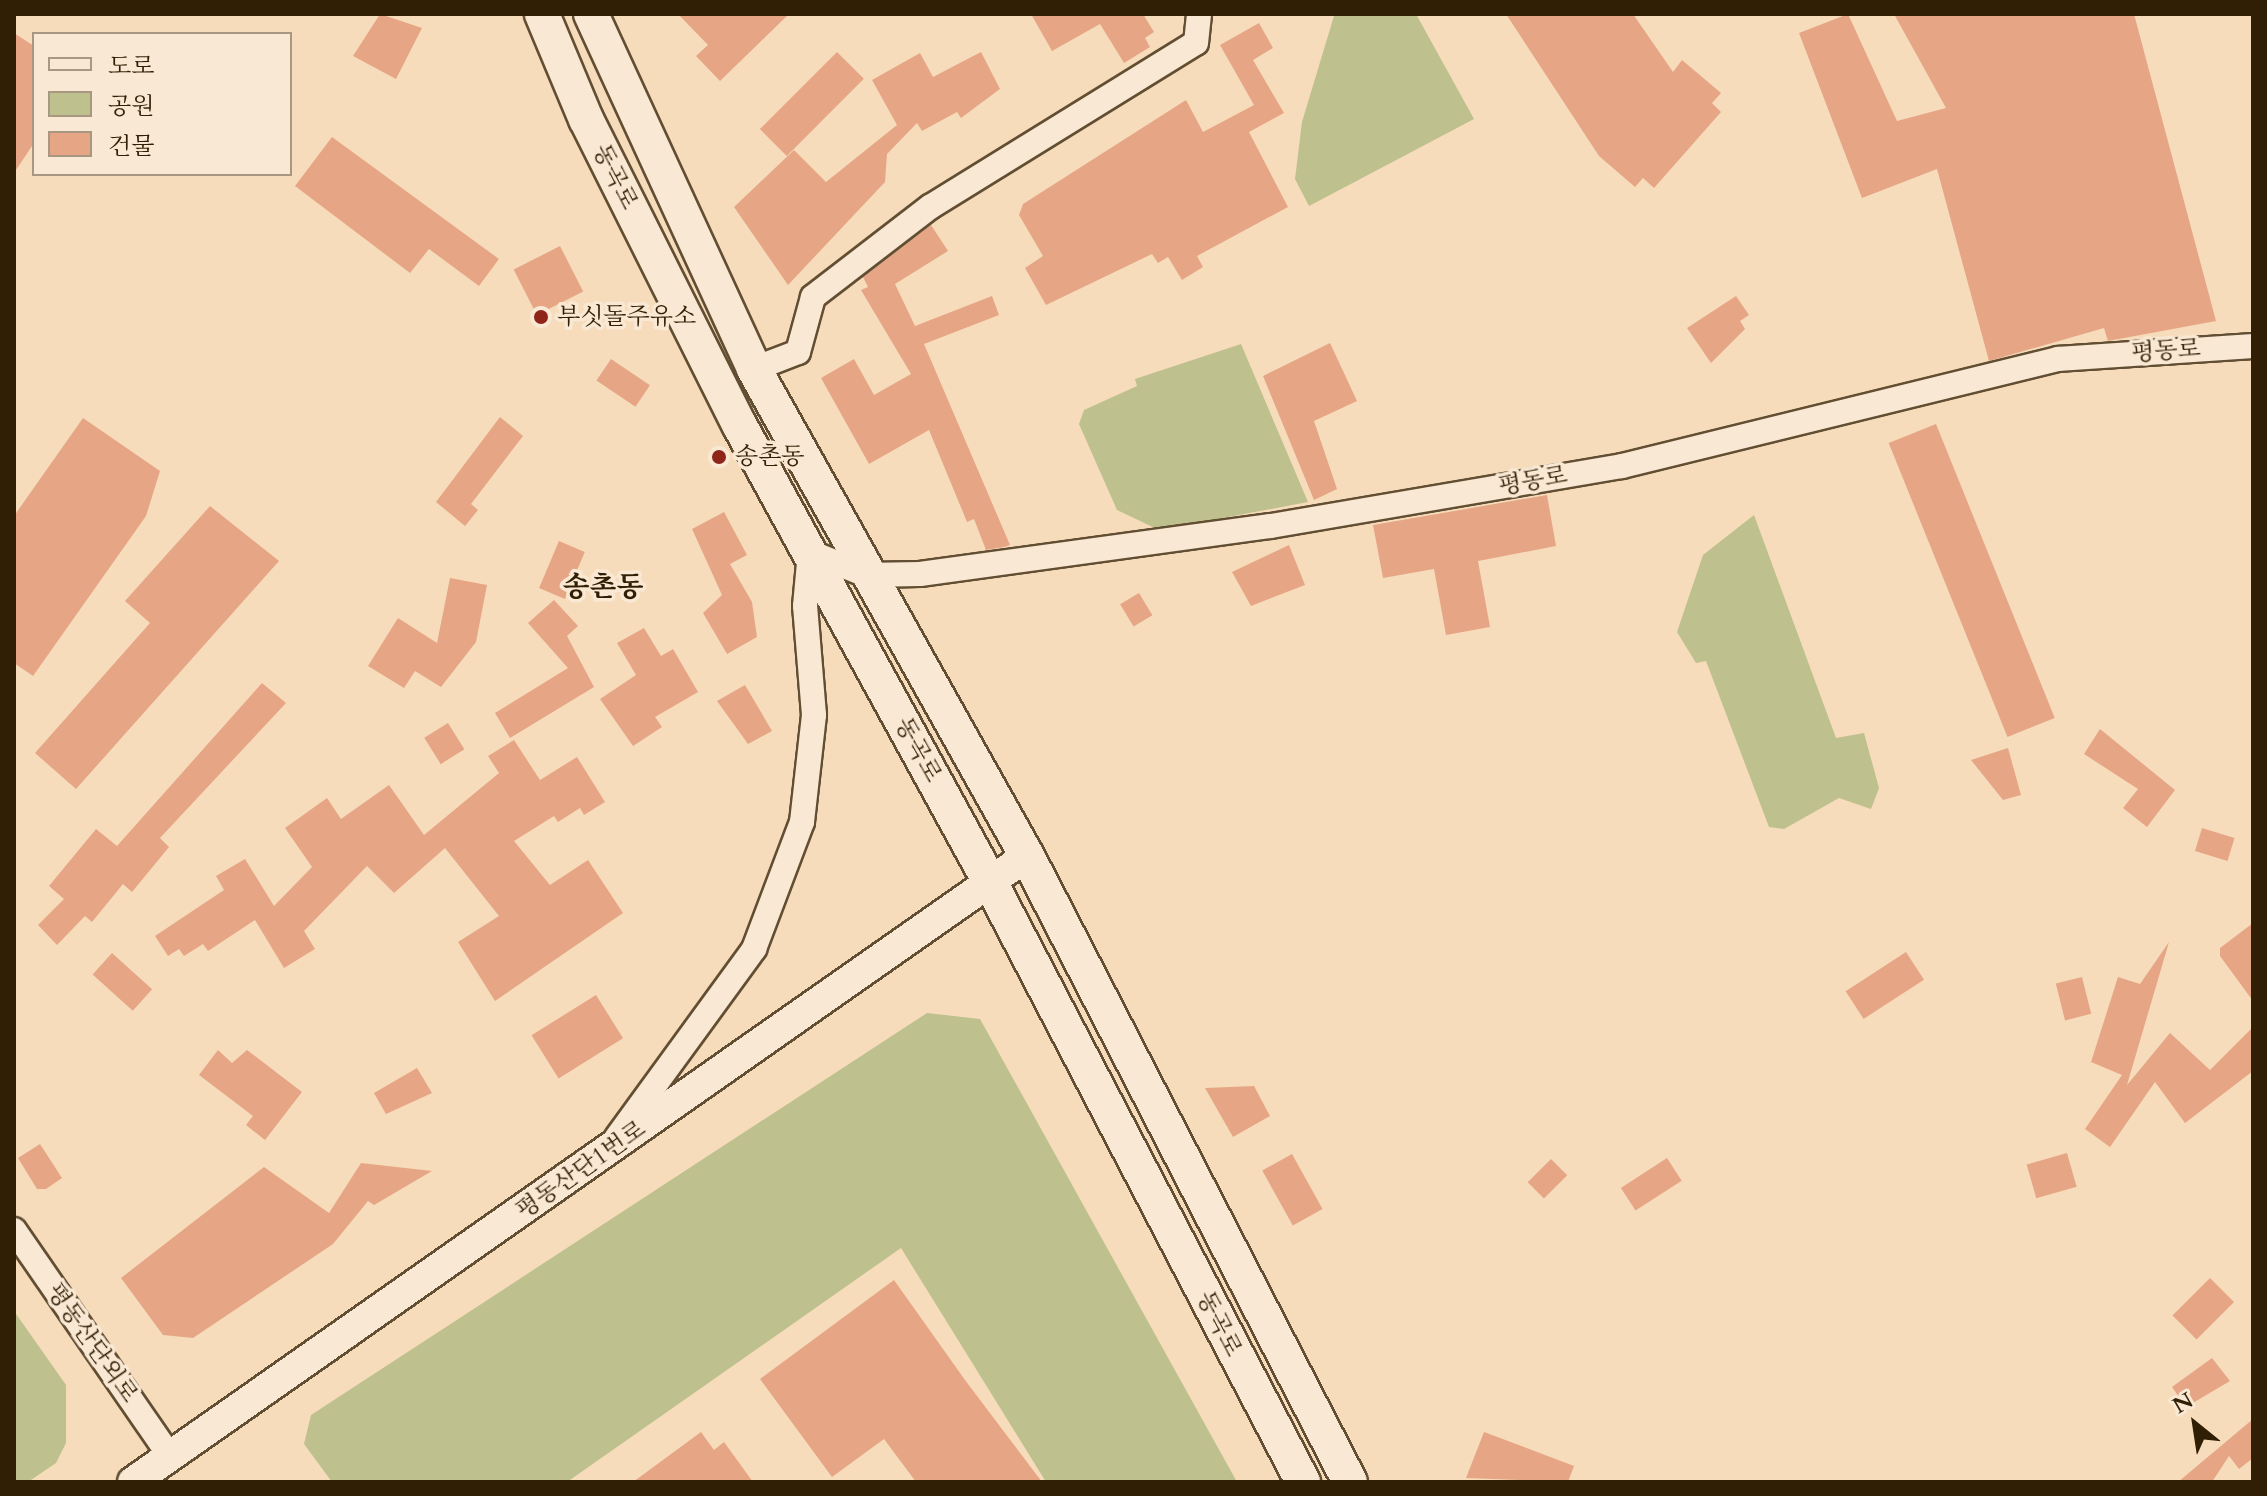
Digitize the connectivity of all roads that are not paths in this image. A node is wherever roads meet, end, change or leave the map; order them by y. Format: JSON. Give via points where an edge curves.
{"nodes":[{"id":1,"x":542,"y":14,"type":"edge"},
{"id":2,"x":591,"y":14,"type":"edge"},
{"id":3,"x":1199,"y":14,"type":"edge"},
{"id":4,"x":2253,"y":346,"type":"edge"},
{"id":5,"x":754,"y":369,"type":"junction"},
{"id":6,"x":810,"y":552,"type":"junction"},
{"id":7,"x":866,"y":575,"type":"junction"},
{"id":8,"x":1027,"y":856,"type":"junction"},
{"id":9,"x":990,"y":882,"type":"junction"},
{"id":10,"x":606,"y":1153,"type":"junction"},
{"id":11,"x":14,"y":1230,"type":"edge"},
{"id":12,"x":170,"y":1456,"type":"junction"},
{"id":13,"x":133,"y":1482,"type":"edge"},
{"id":14,"x":1303,"y":1482,"type":"edge"},
{"id":15,"x":1350,"y":1482,"type":"edge"}],
"edges":[{"from":1,"to":6,"type":"main road","name":"동곡로","via":[[611,169]]},
{"from":2,"to":5,"type":"main road","name":"동곡로"},
{"from":3,"to":5,"type":"street","via":[[1196,43],[930,207],[813,297],[798,352]]},
{"from":4,"to":7,"type":"street","name":"평동로","via":[[2058,359],[1622,466],[1271,526]]},
{"from":5,"to":7,"type":"main road","name":"동곡로"},
{"from":6,"to":7,"type":"street","name":"평동로"},
{"from":6,"to":9,"type":"main road","name":"동곡로"},
{"from":6,"to":10,"type":"street","via":[[805,606],[814,715],[797,836],[754,949]]},
{"from":7,"to":8,"type":"main road","name":"동곡로"},
{"from":8,"to":9,"type":"street","name":"평동산단1번로"},
{"from":8,"to":15,"type":"main road","name":"동곡로"},
{"from":9,"to":10,"type":"street","name":"평동산단1번로"},
{"from":9,"to":14,"type":"main road","name":"동곡로"},
{"from":10,"to":12,"type":"street","name":"평동산단1번로"},
{"from":11,"to":12,"type":"street","name":"평동산단외로"},
{"from":12,"to":13,"type":"street","name":"평동산단1번로"}]}
